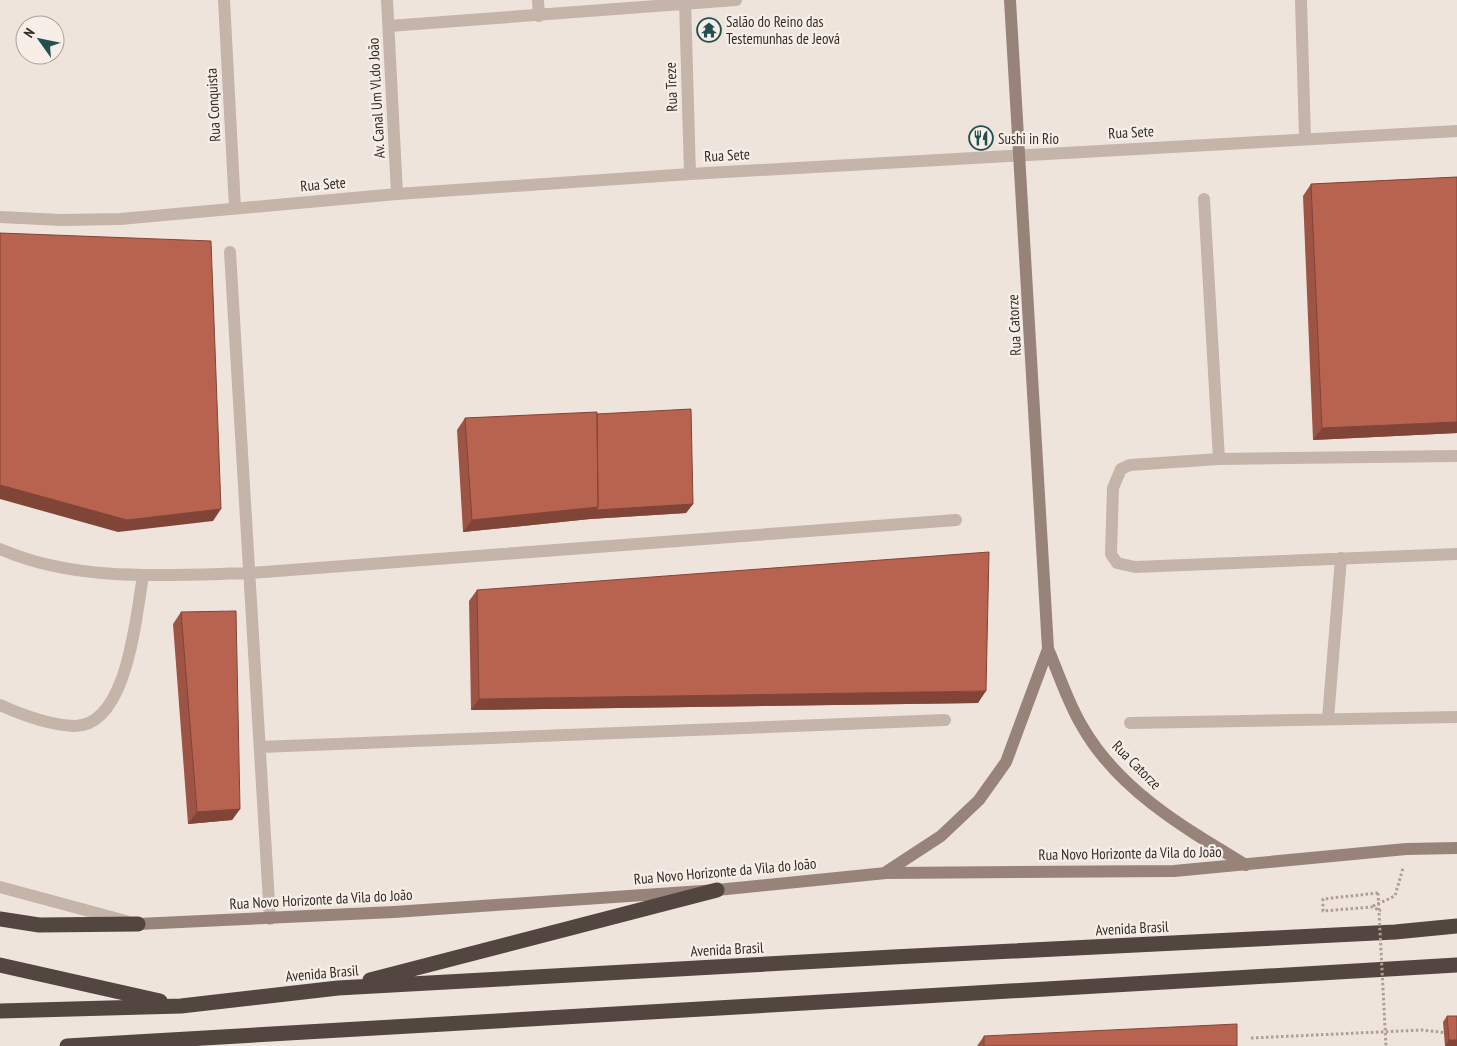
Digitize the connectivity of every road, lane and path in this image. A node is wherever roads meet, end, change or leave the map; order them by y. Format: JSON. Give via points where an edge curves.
{"nodes":[{"id":1,"x":224,"y":0,"type":"edge"},
{"id":2,"x":387,"y":0,"type":"edge"},
{"id":3,"x":538,"y":0,"type":"edge"},
{"id":4,"x":736,"y":0,"type":"edge"},
{"id":5,"x":1010,"y":0,"type":"edge"},
{"id":6,"x":1301,"y":0,"type":"edge"},
{"id":7,"x":685,"y":2,"type":"edge"},
{"id":8,"x":540,"y":16,"type":"junction"},
{"id":9,"x":389,"y":26,"type":"junction"},
{"id":10,"x":1457,"y":131,"type":"edge"},
{"id":11,"x":1305,"y":138,"type":"junction"},
{"id":12,"x":1020,"y":154,"type":"junction"},
{"id":13,"x":690,"y":174,"type":"junction"},
{"id":14,"x":397,"y":194,"type":"junction"},
{"id":15,"x":1204,"y":199,"type":"dead end"},
{"id":16,"x":235,"y":208,"type":"junction"},
{"id":17,"x":0,"y":217,"type":"edge"},
{"id":18,"x":230,"y":252,"type":"dead end"},
{"id":19,"x":1457,"y":456,"type":"edge"},
{"id":20,"x":1219,"y":458,"type":"junction"},
{"id":21,"x":956,"y":520,"type":"dead end"},
{"id":22,"x":0,"y":549,"type":"edge"},
{"id":23,"x":1457,"y":554,"type":"edge"},
{"id":24,"x":1341,"y":558,"type":"junction"},
{"id":25,"x":250,"y":573,"type":"junction"},
{"id":26,"x":143,"y":576,"type":"junction"},
{"id":27,"x":1048,"y":649,"type":"junction"},
{"id":28,"x":0,"y":705,"type":"edge"},
{"id":29,"x":1457,"y":717,"type":"edge"},
{"id":30,"x":945,"y":720,"type":"dead end"},
{"id":31,"x":1328,"y":720,"type":"junction"},
{"id":32,"x":1130,"y":723,"type":"dead end"},
{"id":33,"x":260,"y":747,"type":"junction"},
{"id":34,"x":1457,"y":848,"type":"edge"},
{"id":35,"x":1406,"y":849,"type":"junction"},
{"id":36,"x":1246,"y":865,"type":"junction"},
{"id":37,"x":886,"y":873,"type":"junction"},
{"id":38,"x":0,"y":887,"type":"edge"},
{"id":39,"x":717,"y":890,"type":"junction"},
{"id":40,"x":1372,"y":907,"type":"junction"},
{"id":41,"x":0,"y":919,"type":"edge"},
{"id":42,"x":270,"y":919,"type":"junction"},
{"id":43,"x":138,"y":924,"type":"junction"},
{"id":44,"x":1457,"y":926,"type":"edge"},
{"id":45,"x":1395,"y":932,"type":"junction"},
{"id":46,"x":0,"y":965,"type":"edge"},
{"id":47,"x":1457,"y":965,"type":"edge"},
{"id":48,"x":338,"y":988,"type":"junction"},
{"id":49,"x":181,"y":1006,"type":"junction"},
{"id":50,"x":0,"y":1011,"type":"edge"},
{"id":51,"x":1386,"y":1032,"type":"junction"},
{"id":52,"x":1453,"y":1034,"type":"edge"},
{"id":53,"x":1251,"y":1038,"type":"dead end"},
{"id":54,"x":67,"y":1046,"type":"edge"},
{"id":55,"x":1386,"y":1046,"type":"edge"}],
"edges":[{"from":1,"to":16,"type":"street","name":"Rua Conquista"},
{"from":2,"to":9,"type":"street","name":"Av. Canal Um Vl.do João"},
{"from":3,"to":8,"type":"street"},
{"from":4,"to":7,"type":"street"},
{"from":5,"to":12,"type":"street","name":"Rua Catorze"},
{"from":6,"to":11,"type":"street"},
{"from":7,"to":8,"type":"street"},
{"from":7,"to":13,"type":"street","name":"Rua Treze"},
{"from":8,"to":9,"type":"street"},
{"from":9,"to":14,"type":"street","name":"Av. Canal Um Vl.do João"},
{"from":10,"to":11,"type":"street","name":"Rua Sete"},
{"from":11,"to":12,"type":"street","name":"Rua Sete"},
{"from":12,"to":13,"type":"street","name":"Rua Sete"},
{"from":12,"to":27,"type":"street","name":"Rua Catorze"},
{"from":13,"to":14,"type":"street","name":"Rua Sete"},
{"from":14,"to":16,"type":"street","name":"Rua Sete"},
{"from":15,"to":20,"type":"street"},
{"from":16,"to":17,"type":"street","name":"Rua Sete","via":[[120,219]]},
{"from":18,"to":25,"type":"street"},
{"from":19,"to":20,"type":"street"},
{"from":20,"to":24,"type":"street","via":[[1130,465],[1121,469],[1113,488],[1112,554],[1117,563],[1136,567]]},
{"from":21,"to":25,"type":"street"},
{"from":22,"to":26,"type":"street","via":[[84,572]]},
{"from":23,"to":24,"type":"street"},
{"from":24,"to":31,"type":"street"},
{"from":25,"to":26,"type":"street"},
{"from":25,"to":33,"type":"street"},
{"from":26,"to":28,"type":"street","via":[[126,671],[112,704],[91,721],[75,726],[26,717]]},
{"from":27,"to":36,"type":"street","name":"Rua Catorze","via":[[1082,727],[1108,762],[1133,788],[1177,824]]},
{"from":27,"to":37,"type":"street","name":"Rua Catorze","via":[[1006,762],[979,800],[941,836]]},
{"from":29,"to":31,"type":"street"},
{"from":30,"to":33,"type":"street"},
{"from":31,"to":32,"type":"street"},
{"from":33,"to":42,"type":"street"},
{"from":34,"to":35,"type":"street","name":"Rua Novo Horizonte da Vila do João"},
{"from":35,"to":36,"type":"street","name":"Rua Novo Horizonte da Vila do João"},
{"from":35,"to":40,"type":"path","via":[[1402,879],[1395,896]]},
{"from":36,"to":37,"type":"street","name":"Rua Novo Horizonte da Vila do João","via":[[1174,870]]},
{"from":37,"to":39,"type":"street","name":"Rua Novo Horizonte da Vila do João"},
{"from":38,"to":43,"type":"street","name":"Rua Novo Horizonte da Vila do João"},
{"from":39,"to":42,"type":"street","name":"Rua Novo Horizonte da Vila do João"},
{"from":39,"to":48,"type":"highway"},
{"from":40,"to":45,"type":"path","via":[[1394,918]]},
{"from":40,"to":51,"type":"path","bridge":true,"via":[[1323,911],[1323,899],[1378,893]]},
{"from":41,"to":43,"type":"highway","via":[[39,925]]},
{"from":42,"to":43,"type":"street","name":"Rua Novo Horizonte da Vila do João"},
{"from":44,"to":45,"type":"highway","name":"Avenida Brasil"},
{"from":45,"to":48,"type":"highway","name":"Avenida Brasil"},
{"from":46,"to":49,"type":"highway"},
{"from":47,"to":54,"type":"highway"},
{"from":48,"to":49,"type":"highway","name":"Avenida Brasil"},
{"from":49,"to":50,"type":"highway","name":"Avenida Brasil"},
{"from":51,"to":52,"type":"path","via":[[1422,1030]]},
{"from":51,"to":53,"type":"path"},
{"from":51,"to":55,"type":"path","bridge":true}]}
